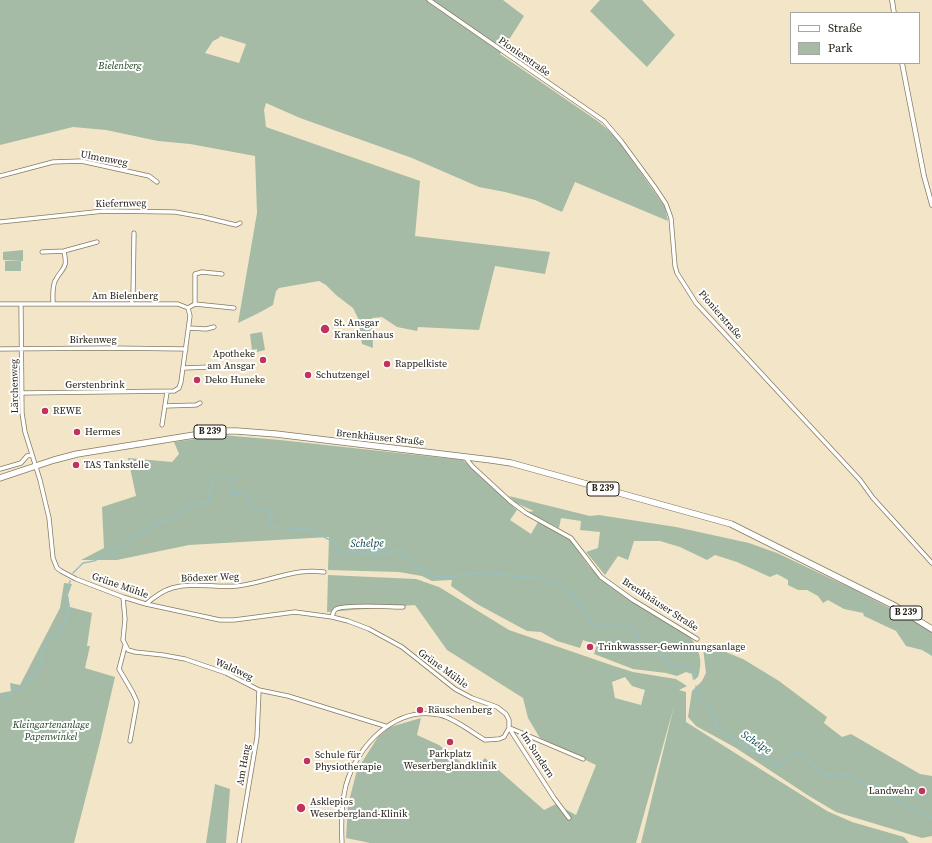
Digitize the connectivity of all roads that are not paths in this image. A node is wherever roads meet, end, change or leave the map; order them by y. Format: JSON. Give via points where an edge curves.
{"nodes":[{"id":1,"x":429,"y":0,"type":"edge"},
{"id":2,"x":892,"y":0,"type":"edge"},
{"id":3,"x":894,"y":12,"type":"edge"},
{"id":4,"x":902,"y":64,"type":"edge"},
{"id":5,"x":0,"y":176,"type":"edge"},
{"id":6,"x":157,"y":182,"type":"dead end"},
{"id":7,"x":932,"y":205,"type":"edge"},
{"id":8,"x":0,"y":222,"type":"edge"},
{"id":9,"x":240,"y":223,"type":"dead end"},
{"id":10,"x":134,"y":233,"type":"dead end"},
{"id":11,"x":97,"y":242,"type":"dead end"},
{"id":12,"x":64,"y":251,"type":"junction"},
{"id":13,"x":42,"y":252,"type":"dead end"},
{"id":14,"x":222,"y":274,"type":"dead end"},
{"id":15,"x":0,"y":304,"type":"edge"},
{"id":16,"x":21,"y":304,"type":"junction"},
{"id":17,"x":53,"y":304,"type":"junction"},
{"id":18,"x":131,"y":304,"type":"junction"},
{"id":19,"x":195,"y":304,"type":"junction"},
{"id":20,"x":188,"y":308,"type":"junction"},
{"id":21,"x":234,"y":308,"type":"dead end"},
{"id":22,"x":214,"y":327,"type":"dead end"},
{"id":23,"x":189,"y":328,"type":"junction"},
{"id":24,"x":22,"y":348,"type":"junction"},
{"id":25,"x":0,"y":349,"type":"edge"},
{"id":26,"x":186,"y":349,"type":"junction"},
{"id":27,"x":184,"y":368,"type":"junction"},
{"id":28,"x":210,"y":368,"type":"dead end"},
{"id":29,"x":168,"y":392,"type":"junction"},
{"id":30,"x":22,"y":394,"type":"junction"},
{"id":31,"x":200,"y":403,"type":"dead end"},
{"id":32,"x":165,"y":406,"type":"junction"},
{"id":33,"x":162,"y":425,"type":"dead end"},
{"id":34,"x":32,"y":455,"type":"junction"},
{"id":35,"x":464,"y":456,"type":"junction"},
{"id":36,"x":36,"y":466,"type":"junction"},
{"id":37,"x":0,"y":469,"type":"edge"},
{"id":38,"x":0,"y":478,"type":"edge"},
{"id":39,"x":932,"y":563,"type":"edge"},
{"id":40,"x":324,"y":572,"type":"dead end"},
{"id":41,"x":123,"y":597,"type":"junction"},
{"id":42,"x":146,"y":604,"type":"junction"},
{"id":43,"x":403,"y":607,"type":"dead end"},
{"id":44,"x":332,"y":617,"type":"junction"},
{"id":45,"x":932,"y":629,"type":"edge"},
{"id":46,"x":697,"y":639,"type":"dead end"},
{"id":47,"x":125,"y":646,"type":"junction"},
{"id":48,"x":259,"y":690,"type":"junction"},
{"id":49,"x":385,"y":726,"type":"junction"},
{"id":50,"x":509,"y":728,"type":"junction"},
{"id":51,"x":130,"y":741,"type":"dead end"},
{"id":52,"x":583,"y":759,"type":"dead end"},
{"id":53,"x":569,"y":818,"type":"dead end"},
{"id":54,"x":239,"y":843,"type":"edge"},
{"id":55,"x":342,"y":843,"type":"edge"}],
"edges":[{"from":1,"to":39,"type":"street","name":"Pionierstraße","via":[[604,122],[614,132],[666,204],[677,273],[696,302],[860,480]]},
{"from":2,"to":3,"type":"street"},
{"from":4,"to":7,"type":"street"},
{"from":5,"to":6,"type":"street","name":"Ulmenweg","via":[[53,162],[81,161],[149,176]]},
{"from":8,"to":9,"type":"street","name":"Kiefernweg","via":[[104,211],[175,212],[236,225]]},
{"from":10,"to":18,"type":"street"},
{"from":11,"to":12,"type":"street"},
{"from":12,"to":13,"type":"street"},
{"from":12,"to":17,"type":"street","via":[[66,261],[64,269],[55,281]]},
{"from":14,"to":19,"type":"street","via":[[195,274]]},
{"from":15,"to":16,"type":"street","name":"Am Bielenberg"},
{"from":16,"to":17,"type":"street","name":"Am Bielenberg"},
{"from":16,"to":24,"type":"street","name":"Lärchenweg"},
{"from":17,"to":18,"type":"street","name":"Am Bielenberg"},
{"from":18,"to":20,"type":"street","name":"Am Bielenberg","via":[[178,304]]},
{"from":19,"to":20,"type":"street"},
{"from":19,"to":21,"type":"street"},
{"from":20,"to":23,"type":"street"},
{"from":22,"to":23,"type":"street"},
{"from":23,"to":26,"type":"street"},
{"from":24,"to":25,"type":"street","name":"Birkenweg"},
{"from":24,"to":26,"type":"street","name":"Birkenweg"},
{"from":24,"to":30,"type":"street","name":"Lärchenweg"},
{"from":26,"to":27,"type":"street"},
{"from":27,"to":28,"type":"street"},
{"from":27,"to":29,"type":"street","via":[[179,388]]},
{"from":29,"to":30,"type":"street","name":"Gerstenbrink"},
{"from":29,"to":32,"type":"street"},
{"from":30,"to":34,"type":"street","name":"Lärchenweg","via":[[25,432]]},
{"from":31,"to":32,"type":"street","via":[[196,406]]},
{"from":32,"to":33,"type":"street"},
{"from":34,"to":36,"type":"street","name":"Lärchenweg"},
{"from":34,"to":37,"type":"street","via":[[27,456],[21,463]]},
{"from":35,"to":36,"type":"main road","name":"Brenkhäuser Straße","number":"B 239","via":[[231,431],[99,450]]},
{"from":35,"to":45,"type":"main road","number":"B 239","via":[[512,463],[732,524],[895,606]]},
{"from":35,"to":46,"type":"street","name":"Brenkhäuser Straße","via":[[510,501],[571,538],[601,576],[633,600]]},
{"from":36,"to":38,"type":"main road","name":"Brenkhäuser Straße","number":"B 239"},
{"from":36,"to":41,"type":"street","name":"Grüne Mühle","via":[[49,518],[53,558],[57,568],[76,579]]},
{"from":40,"to":42,"type":"street","name":"Bödexer Weg","via":[[300,572],[238,586],[175,587]]},
{"from":41,"to":42,"type":"street","name":"Grüne Mühle"},
{"from":41,"to":47,"type":"street","via":[[125,619],[122,640]]},
{"from":42,"to":44,"type":"street","name":"Grüne Mühle","via":[[220,620],[295,612]]},
{"from":43,"to":44,"type":"street","via":[[340,608],[335,610]]},
{"from":44,"to":50,"type":"street","name":"Grüne Mühle","via":[[369,629],[395,643],[455,689],[497,707],[506,714]]},
{"from":47,"to":48,"type":"street","name":"Waldweg","via":[[135,652],[169,656],[200,664],[226,673]]},
{"from":47,"to":51,"type":"street","via":[[119,669],[136,702]]},
{"from":48,"to":49,"type":"street","name":"Waldweg","via":[[288,696]]},
{"from":48,"to":54,"type":"street","name":"Am Hang","via":[[257,737]]},
{"from":49,"to":50,"type":"street","via":[[404,717],[421,714],[440,715],[489,741],[504,736]]},
{"from":49,"to":55,"type":"street","via":[[361,753],[348,779],[341,813]]},
{"from":50,"to":52,"type":"street","name":"Im Sundern"},
{"from":50,"to":53,"type":"street","name":"Im Sundern"}]}
